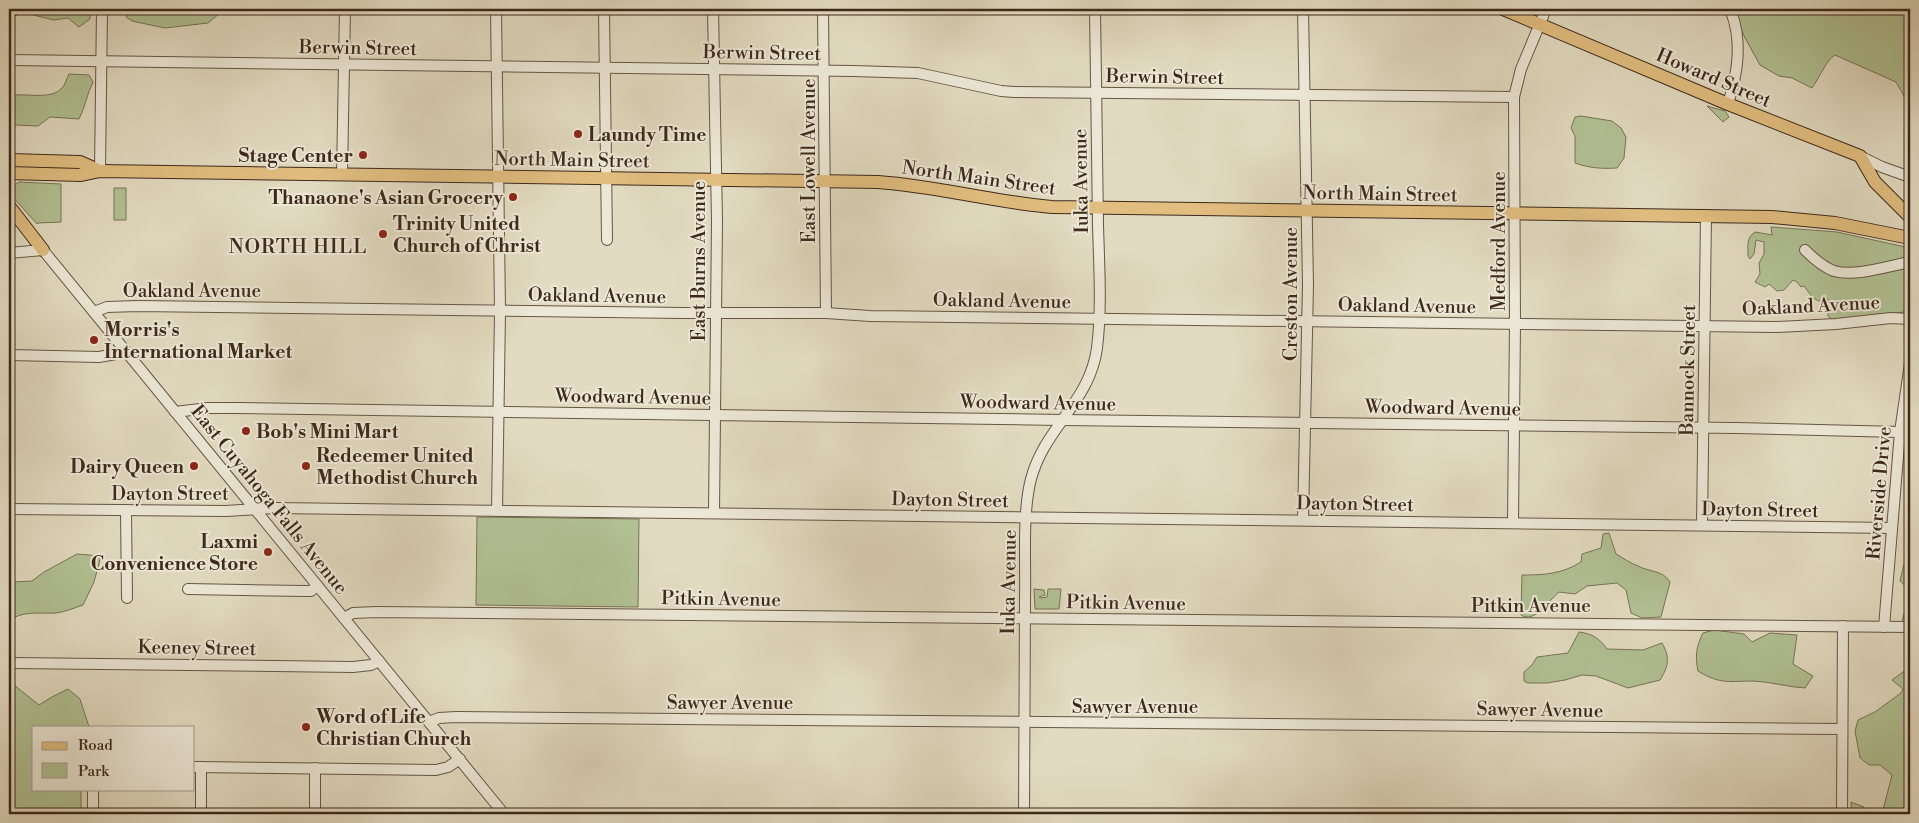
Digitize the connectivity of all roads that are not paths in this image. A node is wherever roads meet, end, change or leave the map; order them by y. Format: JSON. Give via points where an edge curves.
{"nodes":[{"id":1,"x":102,"y":9,"type":"edge"},
{"id":2,"x":345,"y":9,"type":"edge"},
{"id":3,"x":496,"y":9,"type":"edge"},
{"id":4,"x":604,"y":9,"type":"edge"},
{"id":5,"x":713,"y":9,"type":"edge"},
{"id":6,"x":823,"y":9,"type":"edge"},
{"id":7,"x":1095,"y":9,"type":"edge"},
{"id":8,"x":1303,"y":9,"type":"edge"},
{"id":9,"x":1503,"y":9,"type":"edge"},
{"id":10,"x":1546,"y":9,"type":"edge"},
{"id":11,"x":1730,"y":9,"type":"edge"},
{"id":12,"x":1541,"y":24,"type":"junction"},
{"id":13,"x":9,"y":60,"type":"edge"},
{"id":14,"x":102,"y":62,"type":"junction"},
{"id":15,"x":344,"y":64,"type":"junction"},
{"id":16,"x":496,"y":67,"type":"junction"},
{"id":17,"x":605,"y":68,"type":"junction"},
{"id":18,"x":714,"y":69,"type":"junction"},
{"id":19,"x":824,"y":70,"type":"junction"},
{"id":20,"x":1097,"y":92,"type":"junction"},
{"id":21,"x":1305,"y":95,"type":"junction"},
{"id":22,"x":1514,"y":97,"type":"junction"},
{"id":23,"x":1728,"y":104,"type":"junction"},
{"id":24,"x":1860,"y":156,"type":"junction"},
{"id":25,"x":9,"y":160,"type":"edge"},
{"id":26,"x":100,"y":171,"type":"junction"},
{"id":27,"x":9,"y":173,"type":"edge"},
{"id":28,"x":35,"y":174,"type":"junction"},
{"id":29,"x":342,"y":175,"type":"junction"},
{"id":30,"x":498,"y":177,"type":"junction"},
{"id":31,"x":607,"y":177,"type":"junction"},
{"id":32,"x":1910,"y":177,"type":"edge"},
{"id":33,"x":716,"y":179,"type":"junction"},
{"id":34,"x":9,"y":180,"type":"edge"},
{"id":35,"x":826,"y":180,"type":"junction"},
{"id":36,"x":9,"y":206,"type":"edge"},
{"id":37,"x":1098,"y":208,"type":"junction"},
{"id":38,"x":1306,"y":210,"type":"junction"},
{"id":39,"x":1515,"y":213,"type":"junction"},
{"id":40,"x":1706,"y":215,"type":"junction"},
{"id":41,"x":1910,"y":217,"type":"edge"},
{"id":42,"x":1910,"y":238,"type":"edge"},
{"id":43,"x":607,"y":240,"type":"dead end"},
{"id":44,"x":43,"y":250,"type":"junction"},
{"id":45,"x":1805,"y":250,"type":"dead end"},
{"id":46,"x":9,"y":253,"type":"edge"},
{"id":47,"x":1910,"y":262,"type":"edge"},
{"id":48,"x":500,"y":311,"type":"junction"},
{"id":49,"x":94,"y":312,"type":"junction"},
{"id":50,"x":716,"y":313,"type":"junction"},
{"id":51,"x":826,"y":313,"type":"junction"},
{"id":52,"x":1098,"y":318,"type":"junction"},
{"id":53,"x":1910,"y":319,"type":"edge"},
{"id":54,"x":1308,"y":322,"type":"junction"},
{"id":55,"x":1516,"y":324,"type":"junction"},
{"id":56,"x":1704,"y":326,"type":"junction"},
{"id":57,"x":127,"y":352,"type":"junction"},
{"id":58,"x":9,"y":356,"type":"edge"},
{"id":59,"x":1910,"y":363,"type":"edge"},
{"id":60,"x":176,"y":412,"type":"junction"},
{"id":61,"x":498,"y":412,"type":"junction"},
{"id":62,"x":714,"y":415,"type":"junction"},
{"id":63,"x":1062,"y":420,"type":"junction"},
{"id":64,"x":1306,"y":423,"type":"junction"},
{"id":65,"x":1515,"y":425,"type":"junction"},
{"id":66,"x":1704,"y":427,"type":"junction"},
{"id":67,"x":1900,"y":432,"type":"junction"},
{"id":68,"x":9,"y":509,"type":"edge"},
{"id":69,"x":255,"y":509,"type":"junction"},
{"id":70,"x":126,"y":510,"type":"junction"},
{"id":71,"x":497,"y":511,"type":"junction"},
{"id":72,"x":714,"y":513,"type":"junction"},
{"id":73,"x":1027,"y":518,"type":"junction"},
{"id":74,"x":1303,"y":520,"type":"junction"},
{"id":75,"x":1513,"y":523,"type":"junction"},
{"id":76,"x":1702,"y":525,"type":"junction"},
{"id":77,"x":1892,"y":528,"type":"junction"},
{"id":78,"x":317,"y":586,"type":"junction"},
{"id":79,"x":188,"y":589,"type":"dead end"},
{"id":80,"x":127,"y":598,"type":"dead end"},
{"id":81,"x":344,"y":618,"type":"junction"},
{"id":82,"x":1025,"y":618,"type":"junction"},
{"id":83,"x":1843,"y":626,"type":"junction"},
{"id":84,"x":1884,"y":627,"type":"junction"},
{"id":85,"x":1910,"y":627,"type":"edge"},
{"id":86,"x":379,"y":661,"type":"junction"},
{"id":87,"x":12,"y":663,"type":"dead end"},
{"id":88,"x":429,"y":722,"type":"junction"},
{"id":89,"x":1024,"y":722,"type":"junction"},
{"id":90,"x":1842,"y":729,"type":"junction"},
{"id":91,"x":460,"y":758,"type":"junction"},
{"id":92,"x":197,"y":767,"type":"edge"},
{"id":93,"x":315,"y":768,"type":"junction"},
{"id":94,"x":93,"y":790,"type":"edge"},
{"id":95,"x":93,"y":814,"type":"edge"},
{"id":96,"x":201,"y":814,"type":"edge"},
{"id":97,"x":314,"y":814,"type":"edge"},
{"id":98,"x":504,"y":814,"type":"edge"},
{"id":99,"x":1024,"y":814,"type":"edge"},
{"id":100,"x":1842,"y":814,"type":"edge"}],
"edges":[{"from":1,"to":14,"type":"street"},
{"from":2,"to":15,"type":"street"},
{"from":3,"to":16,"type":"street"},
{"from":4,"to":17,"type":"street"},
{"from":5,"to":18,"type":"street","name":"East Burns Avenue"},
{"from":6,"to":19,"type":"street","name":"East Lowell Avenue"},
{"from":7,"to":20,"type":"street","name":"Iuka Avenue"},
{"from":8,"to":21,"type":"street","name":"Creston Avenue"},
{"from":9,"to":12,"type":"main road","name":"Howard Street"},
{"from":10,"to":12,"type":"street","name":"Medford Avenue"},
{"from":11,"to":23,"type":"street","via":[[1738,39],[1738,65]]},
{"from":12,"to":22,"type":"street","name":"Medford Avenue","via":[[1521,69]]},
{"from":12,"to":23,"type":"main road","name":"Howard Street"},
{"from":13,"to":14,"type":"street","name":"Berwin Street"},
{"from":14,"to":15,"type":"street","name":"Berwin Street"},
{"from":14,"to":26,"type":"street"},
{"from":15,"to":16,"type":"street","name":"Berwin Street"},
{"from":15,"to":29,"type":"street"},
{"from":16,"to":17,"type":"street","name":"Berwin Street"},
{"from":16,"to":30,"type":"street"},
{"from":17,"to":18,"type":"street","name":"Berwin Street"},
{"from":17,"to":31,"type":"street"},
{"from":18,"to":19,"type":"street","name":"Berwin Street"},
{"from":18,"to":33,"type":"street","name":"East Burns Avenue"},
{"from":19,"to":20,"type":"street","name":"Berwin Street","via":[[918,73],[1001,91]]},
{"from":19,"to":35,"type":"street","name":"East Lowell Avenue"},
{"from":20,"to":21,"type":"street","name":"Berwin Street"},
{"from":20,"to":37,"type":"street","name":"Iuka Avenue"},
{"from":21,"to":22,"type":"street","name":"Berwin Street"},
{"from":21,"to":38,"type":"street","name":"Creston Avenue"},
{"from":22,"to":39,"type":"street","name":"Medford Avenue"},
{"from":23,"to":24,"type":"main road","name":"Howard Street"},
{"from":24,"to":32,"type":"street","name":"Howard Street","via":[[1882,168]]},
{"from":24,"to":41,"type":"main road","via":[[1875,182]]},
{"from":25,"to":26,"type":"main road","name":"North Main Street","via":[[80,162]]},
{"from":26,"to":28,"type":"main road","name":"North Main Street","via":[[82,175]]},
{"from":26,"to":29,"type":"main road","name":"North Main Street"},
{"from":27,"to":28,"type":"main road","name":"North Main Street"},
{"from":28,"to":34,"type":"main road"},
{"from":29,"to":30,"type":"main road","name":"North Main Street"},
{"from":30,"to":31,"type":"main road","name":"North Main Street"},
{"from":30,"to":48,"type":"street"},
{"from":31,"to":33,"type":"main road","name":"North Main Street"},
{"from":31,"to":43,"type":"street"},
{"from":33,"to":35,"type":"main road","name":"North Main Street"},
{"from":33,"to":50,"type":"street","name":"East Burns Avenue"},
{"from":35,"to":37,"type":"main road","name":"North Main Street","via":[[897,183],[1032,206]]},
{"from":35,"to":51,"type":"street","name":"East Lowell Avenue"},
{"from":36,"to":44,"type":"main road","name":"East Cuyahoga Falls Avenue"},
{"from":37,"to":38,"type":"main road","name":"North Main Street"},
{"from":37,"to":52,"type":"street","name":"Iuka Avenue"},
{"from":38,"to":39,"type":"main road","name":"North Main Street"},
{"from":38,"to":54,"type":"street","name":"Creston Avenue"},
{"from":39,"to":40,"type":"main road","name":"North Main Street"},
{"from":39,"to":55,"type":"street","name":"Medford Avenue"},
{"from":40,"to":42,"type":"main road","name":"North Main Street","via":[[1835,223]]},
{"from":40,"to":56,"type":"street","name":"Bannock Street"},
{"from":44,"to":46,"type":"street"},
{"from":44,"to":49,"type":"street","name":"East Cuyahoga Falls Avenue"},
{"from":45,"to":47,"type":"street","via":[[1828,268],[1841,272]]},
{"from":48,"to":49,"type":"street","name":"Oakland Avenue","via":[[125,306]]},
{"from":48,"to":50,"type":"street","name":"Oakland Avenue"},
{"from":48,"to":61,"type":"street"},
{"from":49,"to":57,"type":"street","name":"East Cuyahoga Falls Avenue"},
{"from":50,"to":51,"type":"street","name":"Oakland Avenue"},
{"from":50,"to":62,"type":"street","name":"East Burns Avenue"},
{"from":51,"to":52,"type":"street","name":"Oakland Avenue"},
{"from":52,"to":54,"type":"street","name":"Oakland Avenue"},
{"from":52,"to":63,"type":"street","name":"Iuka Avenue","via":[[1097,347],[1091,373],[1078,399]]},
{"from":53,"to":56,"type":"street","name":"Oakland Avenue","via":[[1802,326]]},
{"from":54,"to":55,"type":"street","name":"Oakland Avenue"},
{"from":54,"to":64,"type":"street","name":"Creston Avenue"},
{"from":55,"to":56,"type":"street","name":"Oakland Avenue"},
{"from":55,"to":65,"type":"street","name":"Medford Avenue"},
{"from":56,"to":66,"type":"street","name":"Bannock Street"},
{"from":57,"to":58,"type":"street","via":[[99,357]]},
{"from":57,"to":60,"type":"street","name":"East Cuyahoga Falls Avenue"},
{"from":59,"to":67,"type":"street","name":"Riverside Drive"},
{"from":60,"to":61,"type":"street","name":"Woodward Avenue","via":[[208,408]]},
{"from":60,"to":69,"type":"street","name":"East Cuyahoga Falls Avenue"},
{"from":61,"to":62,"type":"street","name":"Woodward Avenue"},
{"from":61,"to":71,"type":"street"},
{"from":62,"to":63,"type":"street","name":"Woodward Avenue"},
{"from":62,"to":72,"type":"street","name":"East Burns Avenue"},
{"from":63,"to":64,"type":"street","name":"Woodward Avenue"},
{"from":63,"to":73,"type":"street","name":"Iuka Avenue","via":[[1036,462],[1030,482]]},
{"from":64,"to":65,"type":"street","name":"Woodward Avenue"},
{"from":64,"to":74,"type":"street","name":"Creston Avenue"},
{"from":65,"to":66,"type":"street","name":"Woodward Avenue"},
{"from":65,"to":75,"type":"street","name":"Medford Avenue"},
{"from":66,"to":67,"type":"street","name":"Woodward Avenue"},
{"from":66,"to":76,"type":"street","name":"Bannock Street"},
{"from":67,"to":77,"type":"street","name":"Riverside Drive"},
{"from":68,"to":70,"type":"street","name":"Dayton Street"},
{"from":69,"to":70,"type":"street","name":"Dayton Street"},
{"from":69,"to":71,"type":"street","name":"Dayton Street"},
{"from":69,"to":78,"type":"street","name":"East Cuyahoga Falls Avenue"},
{"from":70,"to":80,"type":"street"},
{"from":71,"to":72,"type":"street","name":"Dayton Street"},
{"from":72,"to":73,"type":"street","name":"Dayton Street"},
{"from":73,"to":74,"type":"street","name":"Dayton Street"},
{"from":73,"to":82,"type":"street","name":"Iuka Avenue"},
{"from":74,"to":75,"type":"street","name":"Dayton Street"},
{"from":75,"to":76,"type":"street","name":"Dayton Street"},
{"from":76,"to":77,"type":"street","name":"Dayton Street"},
{"from":77,"to":84,"type":"street","name":"Riverside Drive"},
{"from":78,"to":79,"type":"street","via":[[311,591]]},
{"from":78,"to":81,"type":"street","name":"East Cuyahoga Falls Avenue"},
{"from":81,"to":82,"type":"street","name":"Pitkin Avenue","via":[[353,613],[373,612]]},
{"from":81,"to":86,"type":"street","name":"East Cuyahoga Falls Avenue"},
{"from":82,"to":83,"type":"street","name":"Pitkin Avenue"},
{"from":82,"to":89,"type":"street","name":"Iuka Avenue"},
{"from":83,"to":84,"type":"street","name":"Pitkin Avenue"},
{"from":83,"to":90,"type":"street"},
{"from":84,"to":85,"type":"street","name":"Pitkin Avenue"},
{"from":86,"to":87,"type":"street","name":"Keeney Street","via":[[353,667]]},
{"from":86,"to":88,"type":"street","name":"East Cuyahoga Falls Avenue"},
{"from":88,"to":89,"type":"street","name":"Sawyer Avenue","via":[[456,717]]},
{"from":88,"to":91,"type":"street","name":"East Cuyahoga Falls Avenue"},
{"from":89,"to":90,"type":"street","name":"Sawyer Avenue"},
{"from":89,"to":99,"type":"street","name":"Iuka Avenue"},
{"from":90,"to":100,"type":"street"},
{"from":91,"to":93,"type":"street","via":[[448,767],[436,770]]},
{"from":91,"to":98,"type":"street","name":"East Cuyahoga Falls Avenue"},
{"from":92,"to":93,"type":"street"},
{"from":92,"to":96,"type":"street"},
{"from":93,"to":97,"type":"street"},
{"from":94,"to":95,"type":"street"}]}
